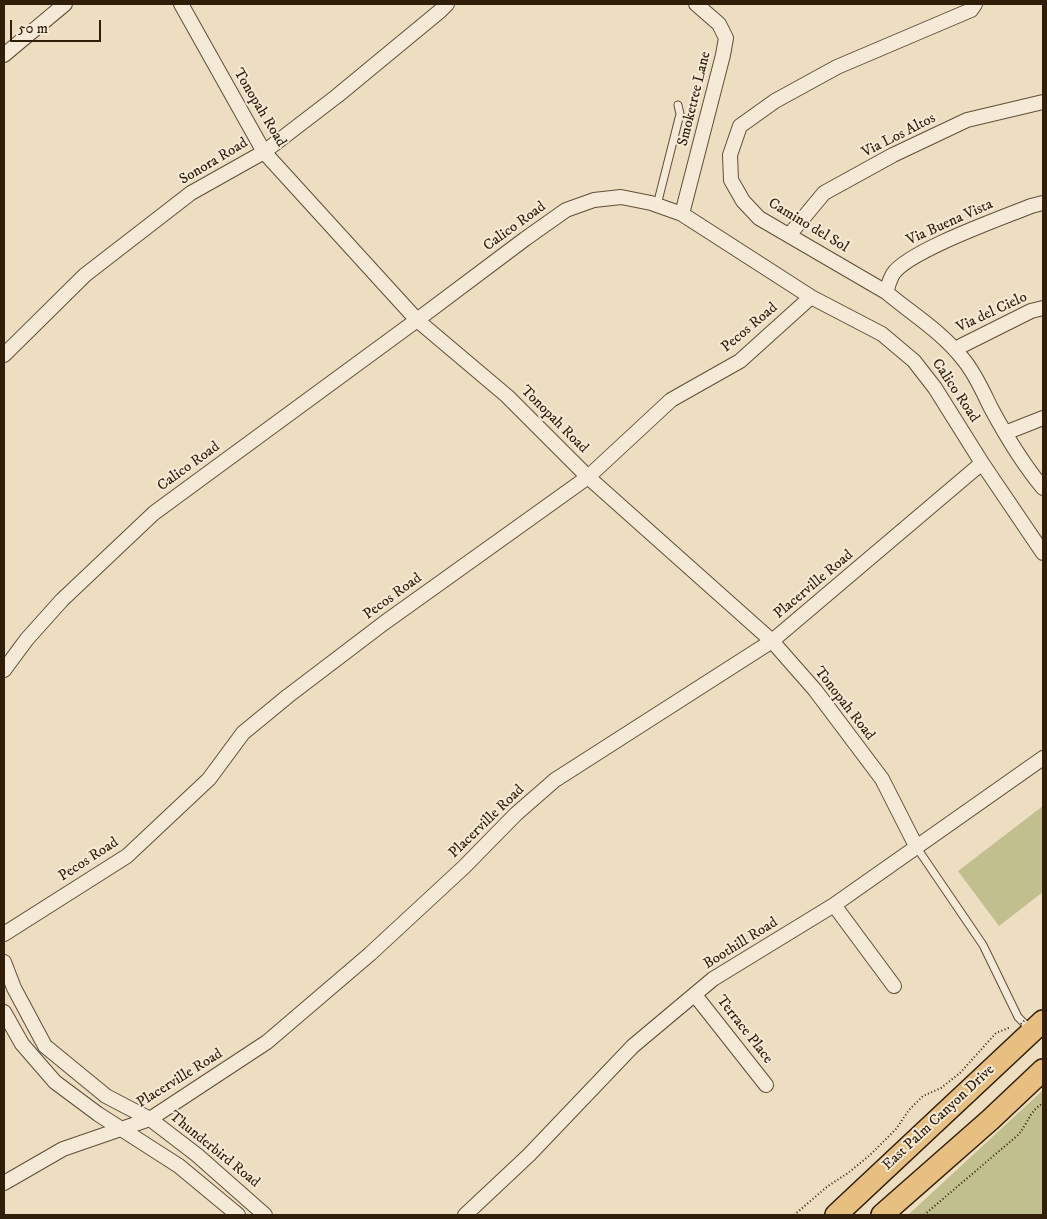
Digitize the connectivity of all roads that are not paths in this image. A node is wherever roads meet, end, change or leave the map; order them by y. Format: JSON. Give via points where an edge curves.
{"nodes":[{"id":1,"x":65,"y":4,"type":"edge"},
{"id":2,"x":181,"y":4,"type":"edge"},
{"id":3,"x":447,"y":4,"type":"edge"},
{"id":4,"x":696,"y":4,"type":"edge"},
{"id":5,"x":975,"y":4,"type":"edge"},
{"id":6,"x":4,"y":55,"type":"edge"},
{"id":7,"x":1043,"y":102,"type":"edge"},
{"id":8,"x":678,"y":105,"type":"dead end"},
{"id":9,"x":264,"y":152,"type":"junction"},
{"id":10,"x":1043,"y":203,"type":"edge"},
{"id":11,"x":656,"y":205,"type":"junction"},
{"id":12,"x":682,"y":214,"type":"junction"},
{"id":13,"x":790,"y":234,"type":"junction"},
{"id":14,"x":886,"y":292,"type":"junction"},
{"id":15,"x":812,"y":297,"type":"junction"},
{"id":16,"x":1043,"y":308,"type":"edge"},
{"id":17,"x":417,"y":320,"type":"junction"},
{"id":18,"x":955,"y":349,"type":"junction"},
{"id":19,"x":4,"y":355,"type":"edge"},
{"id":20,"x":1043,"y":418,"type":"edge"},
{"id":21,"x":1005,"y":433,"type":"junction"},
{"id":22,"x":982,"y":463,"type":"junction"},
{"id":23,"x":588,"y":477,"type":"junction"},
{"id":24,"x":1043,"y":488,"type":"edge"},
{"id":25,"x":1043,"y":553,"type":"edge"},
{"id":26,"x":772,"y":642,"type":"junction"},
{"id":27,"x":4,"y":670,"type":"edge"},
{"id":28,"x":1043,"y":758,"type":"edge"},
{"id":29,"x":917,"y":848,"type":"junction"},
{"id":30,"x":834,"y":905,"type":"junction"},
{"id":31,"x":4,"y":934,"type":"edge"},
{"id":32,"x":4,"y":962,"type":"edge"},
{"id":33,"x":894,"y":986,"type":"dead end"},
{"id":34,"x":696,"y":995,"type":"junction"},
{"id":35,"x":4,"y":1012,"type":"edge"},
{"id":36,"x":1029,"y":1023,"type":"edge"},
{"id":37,"x":1043,"y":1070,"type":"edge"},
{"id":38,"x":766,"y":1085,"type":"dead end"},
{"id":39,"x":150,"y":1119,"type":"junction"},
{"id":40,"x":120,"y":1129,"type":"junction"},
{"id":41,"x":4,"y":1183,"type":"edge"},
{"id":42,"x":238,"y":1215,"type":"edge"},
{"id":43,"x":265,"y":1215,"type":"edge"},
{"id":44,"x":465,"y":1215,"type":"edge"},
{"id":45,"x":836,"y":1215,"type":"edge"},
{"id":46,"x":882,"y":1215,"type":"edge"}],
"edges":[{"from":1,"to":6,"type":"street"},
{"from":2,"to":9,"type":"street","name":"Tonopah Road"},
{"from":3,"to":9,"type":"street","name":"Sonora Road"},
{"from":4,"to":12,"type":"street","name":"Smoketree Lane","via":[[720,24],[726,38]]},
{"from":5,"to":13,"type":"street","name":"Camino del Sol","via":[[971,10],[837,67],[740,126],[730,155],[731,180],[743,201],[759,218]]},
{"from":7,"to":13,"type":"street","name":"Via Los Altos","via":[[967,120],[893,155],[824,193]]},
{"from":8,"to":11,"type":"lane","via":[[680,114]]},
{"from":9,"to":17,"type":"street","name":"Tonopah Road"},
{"from":9,"to":19,"type":"street","name":"Sonora Road","via":[[191,194],[93,269]]},
{"from":10,"to":14,"type":"street","name":"Via Buena Vista","via":[[909,258],[893,273]]},
{"from":11,"to":12,"type":"street","name":"Calico Road"},
{"from":11,"to":17,"type":"street","name":"Calico Road","via":[[621,197],[594,200],[566,210]]},
{"from":12,"to":15,"type":"street","name":"Calico Road"},
{"from":13,"to":14,"type":"street","name":"Camino del Sol"},
{"from":14,"to":18,"type":"street","name":"Camino del Sol","via":[[931,325]]},
{"from":15,"to":22,"type":"street","name":"Calico Road","via":[[882,334],[914,362],[935,388]]},
{"from":15,"to":23,"type":"street","name":"Pecos Road","via":[[740,361],[671,400]]},
{"from":16,"to":18,"type":"street","name":"Via del Cielo"},
{"from":17,"to":23,"type":"street","name":"Tonopah Road","via":[[507,396]]},
{"from":17,"to":27,"type":"street","name":"Calico Road","via":[[154,512],[62,600]]},
{"from":18,"to":21,"type":"street","name":"Camino del Sol","via":[[965,360]]},
{"from":20,"to":21,"type":"street"},
{"from":21,"to":24,"type":"street","name":"Camino del Sol"},
{"from":22,"to":25,"type":"street","name":"Calico Road"},
{"from":22,"to":26,"type":"street","name":"Placerville Road"},
{"from":23,"to":26,"type":"street","name":"Tonopah Road"},
{"from":23,"to":31,"type":"street","name":"Pecos Road","via":[[280,702],[243,733],[210,779],[126,856]]},
{"from":26,"to":29,"type":"street","name":"Tonopah Road","via":[[815,690],[882,779]]},
{"from":26,"to":39,"type":"street","name":"Placerville Road","via":[[554,780],[370,954],[267,1042]]},
{"from":28,"to":29,"type":"street","name":"Boothill Road"},
{"from":29,"to":30,"type":"street","name":"Boothill Road"},
{"from":29,"to":36,"type":"lane","via":[[983,945],[1018,1017]]},
{"from":30,"to":33,"type":"street"},
{"from":30,"to":34,"type":"street","name":"Boothill Road","via":[[713,979]]},
{"from":32,"to":39,"type":"street","name":"Thunderbird Road","via":[[14,988],[46,1046],[106,1096]]},
{"from":34,"to":38,"type":"street","name":"Terrace Place"},
{"from":34,"to":44,"type":"street","name":"Boothill Road","via":[[633,1046]]},
{"from":35,"to":40,"type":"street","via":[[22,1044],[55,1082]]},
{"from":36,"to":45,"type":"main road","name":"East Palm Canyon Drive"},
{"from":37,"to":46,"type":"main road"},
{"from":39,"to":40,"type":"street","name":"Placerville Road"},
{"from":39,"to":43,"type":"street","name":"Thunderbird Road"},
{"from":40,"to":41,"type":"street","name":"Placerville Road","via":[[63,1149]]},
{"from":40,"to":42,"type":"street","via":[[178,1166]]}]}
